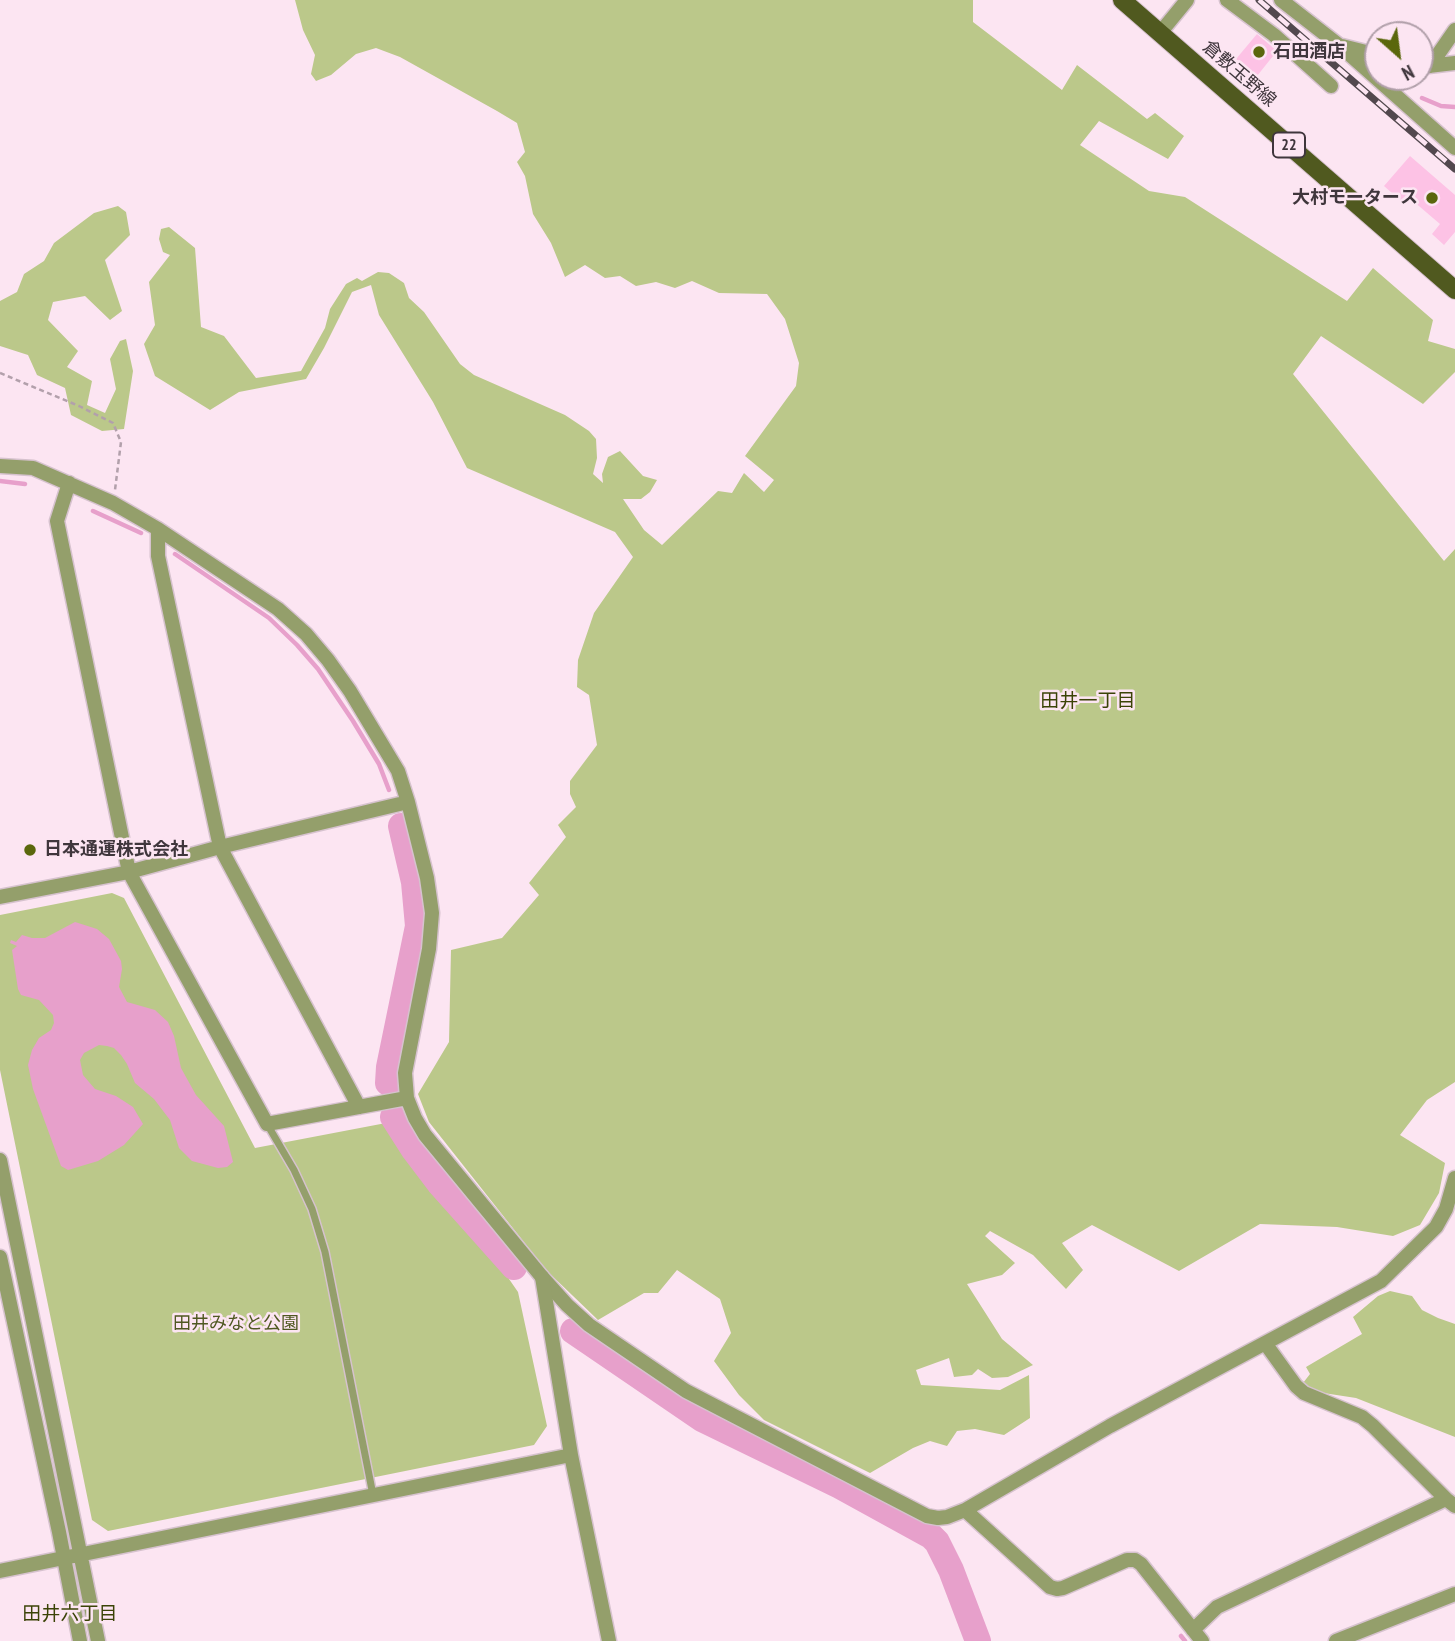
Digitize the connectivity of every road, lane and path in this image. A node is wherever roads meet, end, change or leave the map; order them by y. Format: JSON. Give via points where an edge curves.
{"nodes":[{"id":1,"x":1122,"y":0,"type":"edge"},
{"id":2,"x":1187,"y":0,"type":"edge"},
{"id":3,"x":1227,"y":0,"type":"edge"},
{"id":4,"x":1282,"y":0,"type":"edge"},
{"id":5,"x":1455,"y":30,"type":"edge"},
{"id":6,"x":1160,"y":33,"type":"junction"},
{"id":7,"x":1340,"y":46,"type":"junction"},
{"id":8,"x":1364,"y":52,"type":"edge"},
{"id":9,"x":1434,"y":56,"type":"edge"},
{"id":10,"x":1455,"y":63,"type":"edge"},
{"id":11,"x":1434,"y":66,"type":"edge"},
{"id":12,"x":1331,"y":86,"type":"dead end"},
{"id":13,"x":1455,"y":148,"type":"edge"},
{"id":14,"x":1455,"y":290,"type":"edge"},
{"id":15,"x":0,"y":373,"type":"edge"},
{"id":16,"x":0,"y":466,"type":"edge"},
{"id":17,"x":69,"y":483,"type":"junction"},
{"id":18,"x":113,"y":503,"type":"junction"},
{"id":19,"x":158,"y":530,"type":"junction"},
{"id":20,"x":408,"y":802,"type":"junction"},
{"id":21,"x":220,"y":847,"type":"junction"},
{"id":22,"x":129,"y":872,"type":"junction"},
{"id":23,"x":0,"y":897,"type":"edge"},
{"id":24,"x":407,"y":1098,"type":"junction"},
{"id":25,"x":359,"y":1107,"type":"junction"},
{"id":26,"x":267,"y":1124,"type":"junction"},
{"id":27,"x":0,"y":1160,"type":"edge"},
{"id":28,"x":1455,"y":1178,"type":"edge"},
{"id":29,"x":15,"y":1241,"type":"junction"},
{"id":30,"x":0,"y":1244,"type":"edge"},
{"id":31,"x":0,"y":1257,"type":"edge"},
{"id":32,"x":542,"y":1277,"type":"junction"},
{"id":33,"x":1265,"y":1343,"type":"junction"},
{"id":34,"x":571,"y":1455,"type":"junction"},
{"id":35,"x":373,"y":1496,"type":"junction"},
{"id":36,"x":1450,"y":1502,"type":"edge"},
{"id":37,"x":965,"y":1510,"type":"junction"},
{"id":38,"x":80,"y":1554,"type":"junction"},
{"id":39,"x":63,"y":1558,"type":"junction"},
{"id":40,"x":0,"y":1571,"type":"edge"},
{"id":41,"x":1455,"y":1594,"type":"edge"},
{"id":42,"x":1197,"y":1636,"type":"edge"},
{"id":43,"x":80,"y":1641,"type":"edge"},
{"id":44,"x":98,"y":1641,"type":"edge"},
{"id":45,"x":608,"y":1641,"type":"edge"},
{"id":46,"x":1336,"y":1641,"type":"edge"}],
"edges":[{"from":1,"to":6,"type":"main road","name":"倉敷玉野線","number":"22"},
{"from":2,"to":6,"type":"street"},
{"from":3,"to":12,"type":"street"},
{"from":4,"to":7,"type":"street"},
{"from":5,"to":9,"type":"street"},
{"from":6,"to":14,"type":"main road","name":"倉敷玉野線","number":"22"},
{"from":7,"to":8,"type":"street"},
{"from":7,"to":13,"type":"street"},
{"from":10,"to":11,"type":"street"},
{"from":15,"to":18,"type":"path","via":[[113,423],[121,442]]},
{"from":16,"to":17,"type":"street","via":[[33,468]]},
{"from":17,"to":18,"type":"street"},
{"from":17,"to":22,"type":"street","via":[[57,521]]},
{"from":18,"to":19,"type":"street"},
{"from":19,"to":20,"type":"street","via":[[278,610],[306,634],[376,731],[398,771]]},
{"from":19,"to":21,"type":"street","via":[[158,556]]},
{"from":20,"to":21,"type":"street"},
{"from":20,"to":24,"type":"street","via":[[432,914],[405,1073]]},
{"from":21,"to":22,"type":"street"},
{"from":21,"to":25,"type":"street"},
{"from":22,"to":23,"type":"street"},
{"from":22,"to":26,"type":"street"},
{"from":24,"to":25,"type":"street"},
{"from":24,"to":32,"type":"street","via":[[425,1135]]},
{"from":25,"to":26,"type":"street"},
{"from":26,"to":35,"type":"lane","via":[[312,1209],[325,1252]]},
{"from":27,"to":29,"type":"street"},
{"from":28,"to":33,"type":"street","via":[[1436,1227],[1389,1276]]},
{"from":29,"to":30,"type":"street"},
{"from":29,"to":38,"type":"street"},
{"from":31,"to":39,"type":"street"},
{"from":32,"to":34,"type":"street"},
{"from":32,"to":37,"type":"street","via":[[589,1325],[686,1391],[927,1516],[947,1517]]},
{"from":33,"to":36,"type":"street","via":[[1304,1393],[1362,1417]]},
{"from":33,"to":37,"type":"street"},
{"from":34,"to":35,"type":"street"},
{"from":34,"to":45,"type":"street"},
{"from":35,"to":38,"type":"street"},
{"from":36,"to":42,"type":"street","via":[[1217,1607]]},
{"from":37,"to":42,"type":"street","via":[[1050,1587],[1063,1588],[1135,1560]]},
{"from":38,"to":39,"type":"street"},
{"from":38,"to":44,"type":"street"},
{"from":39,"to":40,"type":"street"},
{"from":39,"to":43,"type":"street"},
{"from":41,"to":46,"type":"street"}]}
